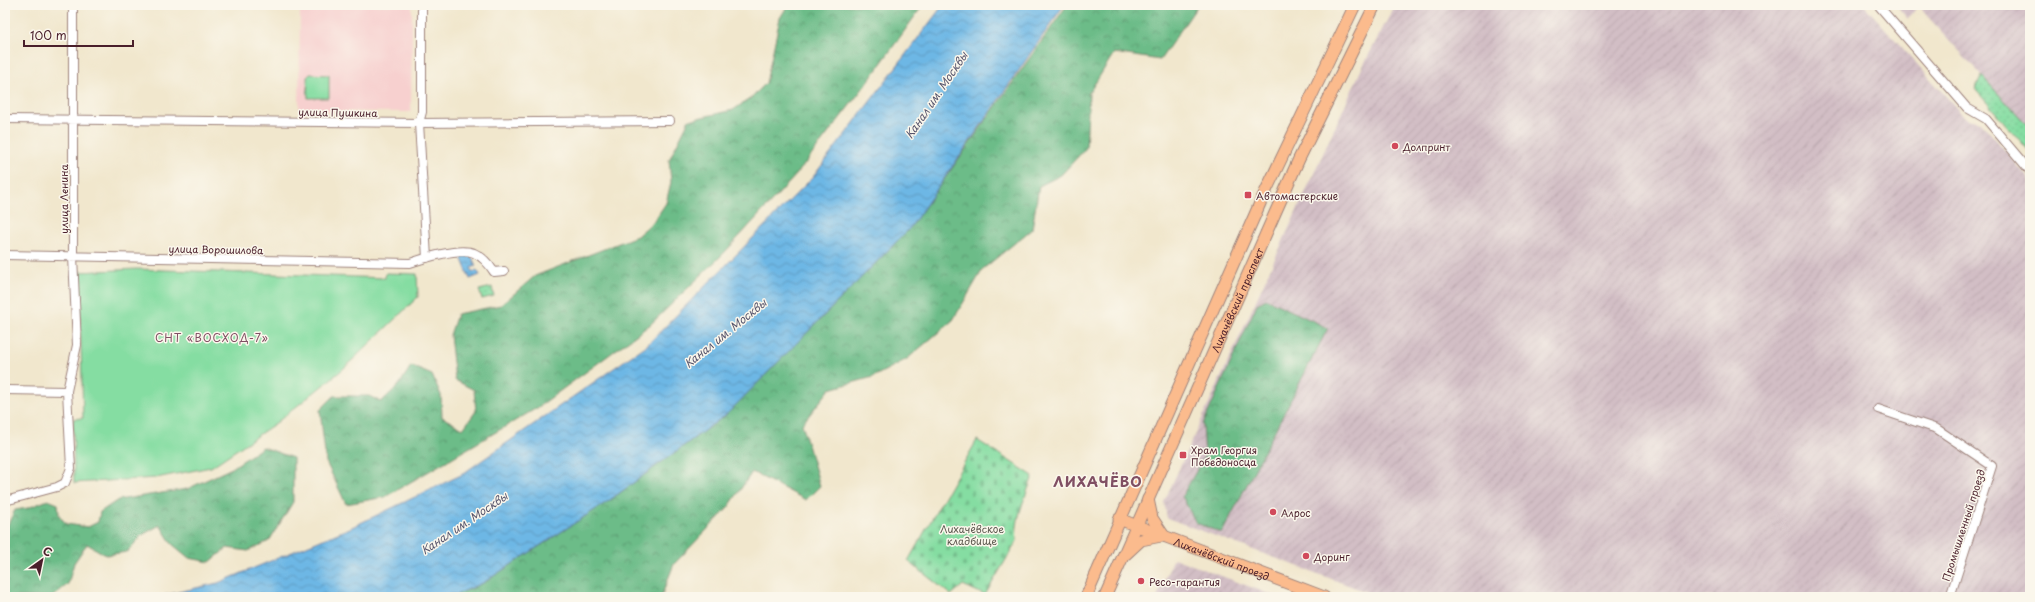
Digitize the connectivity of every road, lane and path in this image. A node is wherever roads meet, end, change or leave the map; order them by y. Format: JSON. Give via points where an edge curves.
{"nodes":[{"id":1,"x":73,"y":5,"type":"edge"},
{"id":2,"x":422,"y":5,"type":"edge"},
{"id":3,"x":1355,"y":5,"type":"edge"},
{"id":4,"x":1374,"y":5,"type":"edge"},
{"id":5,"x":1878,"y":5,"type":"edge"},
{"id":6,"x":5,"y":119,"type":"edge"},
{"id":7,"x":73,"y":120,"type":"junction"},
{"id":8,"x":670,"y":121,"type":"dead end"},
{"id":9,"x":419,"y":123,"type":"junction"},
{"id":10,"x":2030,"y":171,"type":"edge"},
{"id":11,"x":5,"y":255,"type":"edge"},
{"id":12,"x":73,"y":256,"type":"junction"},
{"id":13,"x":427,"y":258,"type":"junction"},
{"id":14,"x":504,"y":271,"type":"dead end"},
{"id":15,"x":5,"y":390,"type":"edge"},
{"id":16,"x":67,"y":391,"type":"junction"},
{"id":17,"x":1878,"y":409,"type":"dead end"},
{"id":18,"x":1148,"y":499,"type":"junction"},
{"id":19,"x":5,"y":501,"type":"edge"},
{"id":20,"x":1119,"y":519,"type":"junction"},
{"id":21,"x":1136,"y":526,"type":"junction"},
{"id":22,"x":1164,"y":536,"type":"junction"},
{"id":23,"x":1121,"y":559,"type":"junction"},
{"id":24,"x":1086,"y":597,"type":"edge"},
{"id":25,"x":1105,"y":597,"type":"edge"},
{"id":26,"x":1324,"y":597,"type":"edge"},
{"id":27,"x":1950,"y":597,"type":"edge"}],
"edges":[{"from":1,"to":7,"type":"street","name":"улица Ленина"},
{"from":2,"to":9,"type":"street","via":[[422,112]]},
{"from":3,"to":20,"type":"main road","name":"Лихачёвский проспект","via":[[1261,201]]},
{"from":4,"to":18,"type":"main road","name":"Лихачёвский проспект","via":[[1300,159]]},
{"from":5,"to":10,"type":"street","via":[[1967,108],[1986,119]]},
{"from":6,"to":7,"type":"street","name":"улица Пушкина"},
{"from":7,"to":9,"type":"street","name":"улица Пушкина"},
{"from":7,"to":12,"type":"street","name":"улица Ленина"},
{"from":8,"to":9,"type":"street","name":"улица Пушкина"},
{"from":9,"to":13,"type":"street"},
{"from":11,"to":12,"type":"street","name":"улица Ворошилова"},
{"from":12,"to":13,"type":"street","name":"улица Ворошилова","via":[[410,262]]},
{"from":12,"to":16,"type":"street","name":"улица Ленина","via":[[77,345]]},
{"from":13,"to":14,"type":"street","name":"улица Ворошилова","via":[[467,251],[482,258],[494,272]]},
{"from":15,"to":16,"type":"street"},
{"from":16,"to":19,"type":"street","name":"улица Ленина","via":[[71,468],[69,477],[57,487]]},
{"from":17,"to":27,"type":"street","name":"Промышленный проезд","via":[[1937,429],[1992,466]]},
{"from":18,"to":21,"type":"main road","name":"Лихачёвский проспект"},
{"from":18,"to":22,"type":"main road","via":[[1152,518]]},
{"from":20,"to":21,"type":"main road","name":"Лихачёвский проезд"},
{"from":20,"to":24,"type":"main road","name":"Лихачёвский проспект"},
{"from":21,"to":22,"type":"main road","name":"Лихачёвский проезд"},
{"from":21,"to":23,"type":"main road","name":"Лихачёвский проспект"},
{"from":22,"to":23,"type":"main road","via":[[1141,540]]},
{"from":22,"to":26,"type":"main road","name":"Лихачёвский проезд"},
{"from":23,"to":25,"type":"main road","name":"Лихачёвский проспект"}]}
